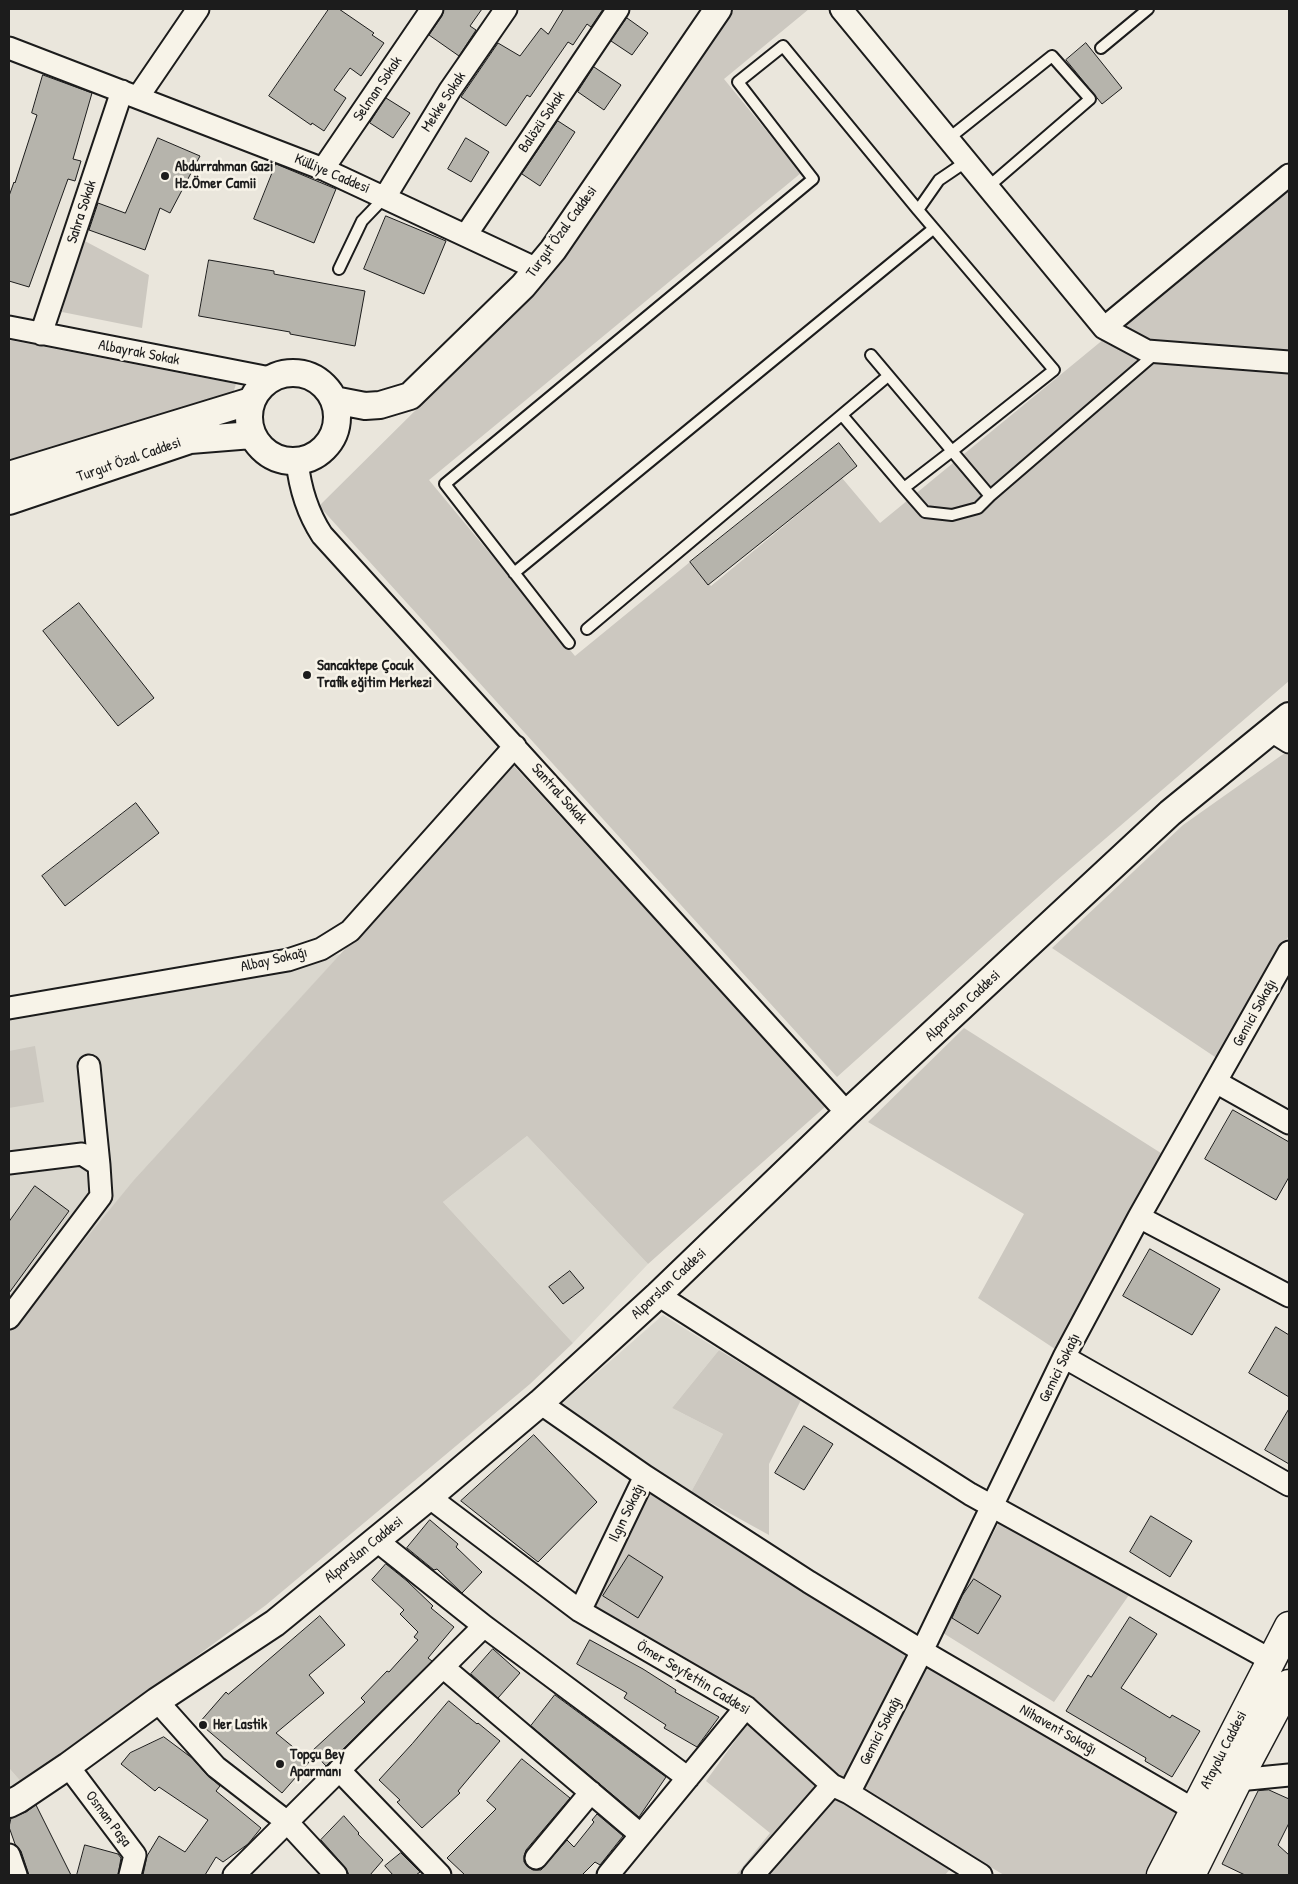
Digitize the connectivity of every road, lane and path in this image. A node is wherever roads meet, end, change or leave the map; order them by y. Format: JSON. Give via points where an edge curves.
{"nodes":[{"id":1,"x":198,"y":9,"type":"edge"},
{"id":2,"x":432,"y":9,"type":"edge"},
{"id":3,"x":506,"y":9,"type":"edge"},
{"id":4,"x":618,"y":9,"type":"edge"},
{"id":5,"x":718,"y":9,"type":"edge"},
{"id":6,"x":840,"y":9,"type":"edge"},
{"id":7,"x":1148,"y":9,"type":"edge"},
{"id":8,"x":9,"y":48,"type":"edge"},
{"id":9,"x":1101,"y":48,"type":"dead end"},
{"id":10,"x":130,"y":94,"type":"junction"},
{"id":11,"x":948,"y":139,"type":"junction"},
{"id":12,"x":966,"y":161,"type":"junction"},
{"id":13,"x":323,"y":169,"type":"junction"},
{"id":14,"x":1289,"y":175,"type":"edge"},
{"id":15,"x":988,"y":187,"type":"junction"},
{"id":16,"x":385,"y":197,"type":"junction"},
{"id":17,"x":918,"y":210,"type":"junction"},
{"id":18,"x":933,"y":229,"type":"junction"},
{"id":19,"x":466,"y":235,"type":"junction"},
{"id":20,"x":339,"y":269,"type":"dead end"},
{"id":21,"x":537,"y":269,"type":"junction"},
{"id":22,"x":9,"y":327,"type":"edge"},
{"id":23,"x":1104,"y":328,"type":"junction"},
{"id":24,"x":41,"y":334,"type":"junction"},
{"id":25,"x":1158,"y":352,"type":"junction"},
{"id":26,"x":871,"y":355,"type":"dead end"},
{"id":27,"x":1289,"y":362,"type":"edge"},
{"id":28,"x":888,"y":376,"type":"junction"},
{"id":29,"x":270,"y":378,"type":"junction"},
{"id":30,"x":334,"y":400,"type":"junction"},
{"id":31,"x":251,"y":401,"type":"junction"},
{"id":32,"x":842,"y":415,"type":"junction"},
{"id":33,"x":252,"y":435,"type":"junction"},
{"id":34,"x":952,"y":451,"type":"junction"},
{"id":35,"x":296,"y":461,"type":"junction"},
{"id":36,"x":9,"y":475,"type":"edge"},
{"id":37,"x":904,"y":488,"type":"junction"},
{"id":38,"x":990,"y":496,"type":"junction"},
{"id":39,"x":9,"y":501,"type":"edge"},
{"id":40,"x":514,"y":573,"type":"junction"},
{"id":41,"x":587,"y":630,"type":"dead end"},
{"id":42,"x":569,"y":643,"type":"dead end"},
{"id":43,"x":1283,"y":729,"type":"edge"},
{"id":44,"x":515,"y":746,"type":"junction"},
{"id":45,"x":1289,"y":952,"type":"edge"},
{"id":46,"x":9,"y":1008,"type":"edge"},
{"id":47,"x":89,"y":1066,"type":"dead end"},
{"id":48,"x":1216,"y":1082,"type":"junction"},
{"id":49,"x":847,"y":1113,"type":"junction"},
{"id":50,"x":1289,"y":1123,"type":"edge"},
{"id":51,"x":9,"y":1163,"type":"edge"},
{"id":52,"x":99,"y":1164,"type":"junction"},
{"id":53,"x":1139,"y":1217,"type":"junction"},
{"id":54,"x":658,"y":1295,"type":"junction"},
{"id":55,"x":1289,"y":1296,"type":"edge"},
{"id":56,"x":9,"y":1318,"type":"edge"},
{"id":57,"x":1064,"y":1357,"type":"junction"},
{"id":58,"x":540,"y":1403,"type":"junction"},
{"id":59,"x":645,"y":1476,"type":"junction"},
{"id":60,"x":1289,"y":1485,"type":"edge"},
{"id":61,"x":429,"y":1498,"type":"junction"},
{"id":62,"x":993,"y":1507,"type":"junction"},
{"id":63,"x":376,"y":1540,"type":"junction"},
{"id":64,"x":580,"y":1611,"type":"junction"},
{"id":65,"x":484,"y":1626,"type":"junction"},
{"id":66,"x":1289,"y":1626,"type":"edge"},
{"id":67,"x":922,"y":1651,"type":"junction"},
{"id":68,"x":1271,"y":1660,"type":"junction"},
{"id":69,"x":443,"y":1667,"type":"junction"},
{"id":70,"x":1289,"y":1684,"type":"edge"},
{"id":71,"x":157,"y":1701,"type":"junction"},
{"id":72,"x":746,"y":1706,"type":"junction"},
{"id":73,"x":1282,"y":1706,"type":"edge"},
{"id":74,"x":68,"y":1766,"type":"junction"},
{"id":75,"x":340,"y":1770,"type":"junction"},
{"id":76,"x":1289,"y":1775,"type":"edge"},
{"id":77,"x":688,"y":1778,"type":"junction"},
{"id":78,"x":1238,"y":1780,"type":"junction"},
{"id":79,"x":841,"y":1789,"type":"junction"},
{"id":80,"x":590,"y":1792,"type":"junction"},
{"id":81,"x":12,"y":1797,"type":"edge"},
{"id":82,"x":1193,"y":1809,"type":"junction"},
{"id":83,"x":287,"y":1822,"type":"junction"},
{"id":84,"x":641,"y":1835,"type":"junction"},
{"id":85,"x":9,"y":1855,"type":"edge"},
{"id":86,"x":536,"y":1858,"type":"dead end"},
{"id":87,"x":969,"y":1872,"type":"edge"},
{"id":88,"x":1198,"y":1873,"type":"edge"},
{"id":89,"x":16,"y":1875,"type":"edge"},
{"id":90,"x":130,"y":1875,"type":"edge"},
{"id":91,"x":234,"y":1875,"type":"edge"},
{"id":92,"x":336,"y":1875,"type":"edge"},
{"id":93,"x":440,"y":1875,"type":"edge"},
{"id":94,"x":608,"y":1875,"type":"edge"},
{"id":95,"x":753,"y":1875,"type":"edge"},
{"id":96,"x":1160,"y":1875,"type":"edge"}],
"edges":[{"from":1,"to":10,"type":"street","name":"Sahra Sokak"},
{"from":2,"to":13,"type":"street","name":"Selman Sokak"},
{"from":3,"to":16,"type":"street","name":"Mekke Sokak","via":[[450,90]]},
{"from":4,"to":19,"type":"street","name":"Balözü Sokak"},
{"from":5,"to":21,"type":"street","name":"Turgut Özal Caddesi"},
{"from":6,"to":11,"type":"street"},
{"from":7,"to":9,"type":"lane"},
{"from":8,"to":10,"type":"street","name":"Külliye Caddesi"},
{"from":10,"to":13,"type":"street","name":"Külliye Caddesi"},
{"from":10,"to":24,"type":"street","name":"Sahra Sokak"},
{"from":11,"to":12,"type":"street"},
{"from":11,"to":15,"type":"lane","via":[[1052,56],[1090,99]]},
{"from":12,"to":15,"type":"street"},
{"from":12,"to":17,"type":"lane","via":[[940,180]]},
{"from":13,"to":16,"type":"street","name":"Külliye Caddesi"},
{"from":14,"to":23,"type":"street"},
{"from":15,"to":23,"type":"street"},
{"from":16,"to":19,"type":"street","name":"Külliye Caddesi"},
{"from":16,"to":20,"type":"lane","via":[[362,221]]},
{"from":17,"to":18,"type":"lane"},
{"from":17,"to":40,"type":"lane","via":[[783,46],[738,82],[814,179],[444,484]]},
{"from":18,"to":34,"type":"lane","via":[[1054,370]]},
{"from":18,"to":40,"type":"lane"},
{"from":19,"to":21,"type":"street","name":"Külliye Caddesi"},
{"from":21,"to":30,"type":"street","name":"Turgut Özal Caddesi","via":[[410,396],[365,406]]},
{"from":22,"to":24,"type":"street","name":"Albayrak Sokak"},
{"from":23,"to":25,"type":"street","via":[[1147,351]]},
{"from":24,"to":29,"type":"street","name":"Albayrak Sokak"},
{"from":25,"to":27,"type":"street"},
{"from":25,"to":38,"type":"lane"},
{"from":26,"to":28,"type":"lane"},
{"from":28,"to":32,"type":"lane"},
{"from":28,"to":34,"type":"lane"},
{"from":29,"to":30,"type":"street","via":[[300,372],[314,377]]},
{"from":29,"to":31,"type":"street","via":[[258,388]]},
{"from":30,"to":35,"type":"street","via":[[338,415],[330,443],[319,453]]},
{"from":31,"to":33,"type":"street","via":[[248,415]]},
{"from":31,"to":36,"type":"street","name":"Turgut Özal Caddesi"},
{"from":32,"to":37,"type":"lane"},
{"from":32,"to":41,"type":"lane"},
{"from":33,"to":35,"type":"street","via":[[266,453],[278,459]]},
{"from":33,"to":39,"type":"street","name":"Turgut Özal Caddesi","via":[[190,440]]},
{"from":34,"to":37,"type":"lane"},
{"from":34,"to":38,"type":"lane"},
{"from":35,"to":44,"type":"street","name":"Santral Sokak","via":[[304,501],[322,535]]},
{"from":37,"to":38,"type":"lane","via":[[925,512],[952,515],[978,508]]},
{"from":40,"to":42,"type":"lane"},
{"from":43,"to":49,"type":"street","name":"Alparslan Caddesi","via":[[1170,813]]},
{"from":44,"to":46,"type":"street","name":"Albay Sokağı","via":[[350,931],[321,948],[288,960]]},
{"from":44,"to":49,"type":"street","name":"Santral Sokak"},
{"from":45,"to":48,"type":"street","name":"Gemici Sokağı"},
{"from":47,"to":52,"type":"street"},
{"from":48,"to":50,"type":"street"},
{"from":48,"to":53,"type":"street","name":"Gemici Sokağı"},
{"from":49,"to":54,"type":"street","name":"Alparslan Caddesi"},
{"from":51,"to":52,"type":"street","via":[[82,1154]]},
{"from":52,"to":56,"type":"street","via":[[101,1196]]},
{"from":53,"to":55,"type":"street"},
{"from":53,"to":57,"type":"street","name":"Gemici Sokağı"},
{"from":54,"to":58,"type":"street","name":"Alparslan Caddesi"},
{"from":54,"to":62,"type":"street"},
{"from":57,"to":60,"type":"street"},
{"from":57,"to":62,"type":"street","name":"Gemici Sokağı"},
{"from":58,"to":59,"type":"street","name":"Ilgın Sokağı"},
{"from":58,"to":61,"type":"street","name":"Alparslan Caddesi"},
{"from":59,"to":64,"type":"street","name":"Ilgın Sokağı"},
{"from":59,"to":67,"type":"street","name":"Nihavent Sokağı"},
{"from":61,"to":63,"type":"street","name":"Alparslan Caddesi"},
{"from":61,"to":64,"type":"street","name":"Ömer Seyfettin Caddesi"},
{"from":62,"to":67,"type":"street","name":"Gemici Sokağı"},
{"from":62,"to":68,"type":"street"},
{"from":63,"to":65,"type":"street"},
{"from":63,"to":71,"type":"street","name":"Alparslan Caddesi","via":[[275,1623]]},
{"from":64,"to":72,"type":"street","name":"Ömer Seyfettin Caddesi"},
{"from":65,"to":69,"type":"street"},
{"from":65,"to":77,"type":"street"},
{"from":66,"to":68,"type":"main road","name":"Atayolu Caddesi"},
{"from":67,"to":79,"type":"street","name":"Gemici Sokağı"},
{"from":67,"to":82,"type":"street","name":"Nihavent Sokağı"},
{"from":68,"to":82,"type":"main road","name":"Atayolu Caddesi"},
{"from":69,"to":75,"type":"street"},
{"from":69,"to":80,"type":"street"},
{"from":70,"to":73,"type":"main road","name":"Atayolu Caddesi"},
{"from":71,"to":74,"type":"street","name":"Alparslan Caddesi"},
{"from":71,"to":83,"type":"street","via":[[216,1767]]},
{"from":72,"to":77,"type":"street"},
{"from":72,"to":79,"type":"street","name":"Ömer Seyfettin Caddesi"},
{"from":73,"to":78,"type":"main road","name":"Atayolu Caddesi"},
{"from":74,"to":81,"type":"street","name":"Alparslan Caddesi"},
{"from":74,"to":90,"type":"street","name":"Osman Paşa","via":[[135,1855]]},
{"from":75,"to":83,"type":"street"},
{"from":75,"to":93,"type":"street"},
{"from":76,"to":78,"type":"street"},
{"from":77,"to":84,"type":"street"},
{"from":78,"to":88,"type":"main road","name":"Atayolu Caddesi"},
{"from":79,"to":87,"type":"street","name":"Ömer Seyfettin Caddesi"},
{"from":79,"to":95,"type":"street","name":"Gemici Sokağı"},
{"from":80,"to":84,"type":"street"},
{"from":80,"to":86,"type":"street"},
{"from":82,"to":96,"type":"main road","name":"Atayolu Caddesi"},
{"from":83,"to":91,"type":"street"},
{"from":83,"to":92,"type":"street"},
{"from":84,"to":94,"type":"street"},
{"from":85,"to":89,"type":"street"}]}
